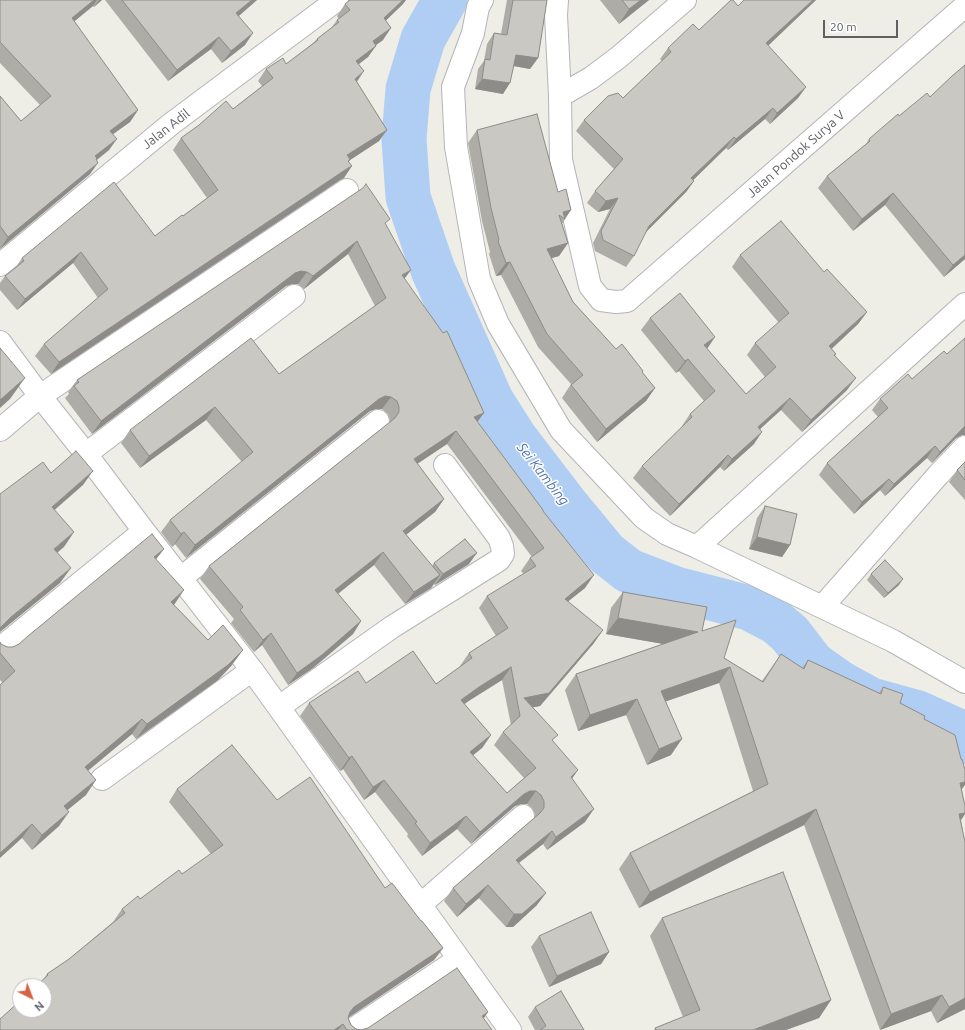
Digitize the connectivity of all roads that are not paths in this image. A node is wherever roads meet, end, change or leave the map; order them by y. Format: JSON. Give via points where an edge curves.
{"nodes":[{"id":1,"x":337,"y":0,"type":"edge"},
{"id":2,"x":482,"y":0,"type":"edge"},
{"id":3,"x":557,"y":0,"type":"edge"},
{"id":4,"x":686,"y":0,"type":"edge"},
{"id":5,"x":965,"y":6,"type":"edge"},
{"id":6,"x":311,"y":7,"type":"edge"},
{"id":7,"x":560,"y":96,"type":"junction"},
{"id":8,"x":347,"y":190,"type":"dead end"},
{"id":9,"x":0,"y":265,"type":"edge"},
{"id":10,"x":294,"y":296,"type":"dead end"},
{"id":11,"x":965,"y":304,"type":"edge"},
{"id":12,"x":0,"y":342,"type":"edge"},
{"id":13,"x":40,"y":396,"type":"junction"},
{"id":14,"x":378,"y":421,"type":"dead end"},
{"id":15,"x":0,"y":430,"type":"edge"},
{"id":16,"x":965,"y":447,"type":"edge"},
{"id":17,"x":86,"y":454,"type":"junction"},
{"id":18,"x":445,"y":465,"type":"dead end"},
{"id":19,"x":144,"y":531,"type":"junction"},
{"id":20,"x":697,"y":547,"type":"junction"},
{"id":21,"x":181,"y":578,"type":"junction"},
{"id":22,"x":822,"y":607,"type":"junction"},
{"id":23,"x":0,"y":650,"type":"edge"},
{"id":24,"x":252,"y":670,"type":"junction"},
{"id":25,"x":965,"y":682,"type":"edge"},
{"id":26,"x":279,"y":707,"type":"junction"},
{"id":27,"x":102,"y":780,"type":"dead end"},
{"id":28,"x":524,"y":816,"type":"dead end"},
{"id":29,"x":420,"y":905,"type":"junction"},
{"id":30,"x":459,"y":959,"type":"junction"},
{"id":31,"x":352,"y":1030,"type":"edge"},
{"id":32,"x":510,"y":1030,"type":"edge"}],
"edges":[{"from":1,"to":6,"type":"street","name":"Jalan Adil"},
{"from":2,"to":20,"type":"street","via":[[453,87],[456,147],[479,279],[498,324],[561,430],[644,518],[667,534]]},
{"from":3,"to":7,"type":"street"},
{"from":4,"to":7,"type":"street","via":[[602,70]]},
{"from":5,"to":7,"type":"street","name":"Jalan Pondok Surya V","via":[[627,302],[601,300],[590,286],[561,160]]},
{"from":6,"to":9,"type":"street","name":"Jalan Adil"},
{"from":8,"to":13,"type":"street"},
{"from":10,"to":17,"type":"street"},
{"from":11,"to":20,"type":"street"},
{"from":12,"to":13,"type":"street"},
{"from":13,"to":15,"type":"street"},
{"from":13,"to":17,"type":"street"},
{"from":14,"to":21,"type":"street"},
{"from":16,"to":22,"type":"street"},
{"from":17,"to":19,"type":"street"},
{"from":18,"to":26,"type":"street","via":[[499,538],[503,554],[499,560],[392,627]]},
{"from":19,"to":21,"type":"street"},
{"from":19,"to":23,"type":"street"},
{"from":20,"to":22,"type":"street"},
{"from":21,"to":24,"type":"street"},
{"from":22,"to":25,"type":"street","via":[[894,641]]},
{"from":24,"to":26,"type":"street"},
{"from":24,"to":27,"type":"street"},
{"from":26,"to":29,"type":"street"},
{"from":28,"to":29,"type":"street"},
{"from":29,"to":30,"type":"street"},
{"from":30,"to":31,"type":"street"},
{"from":30,"to":32,"type":"street"}]}
